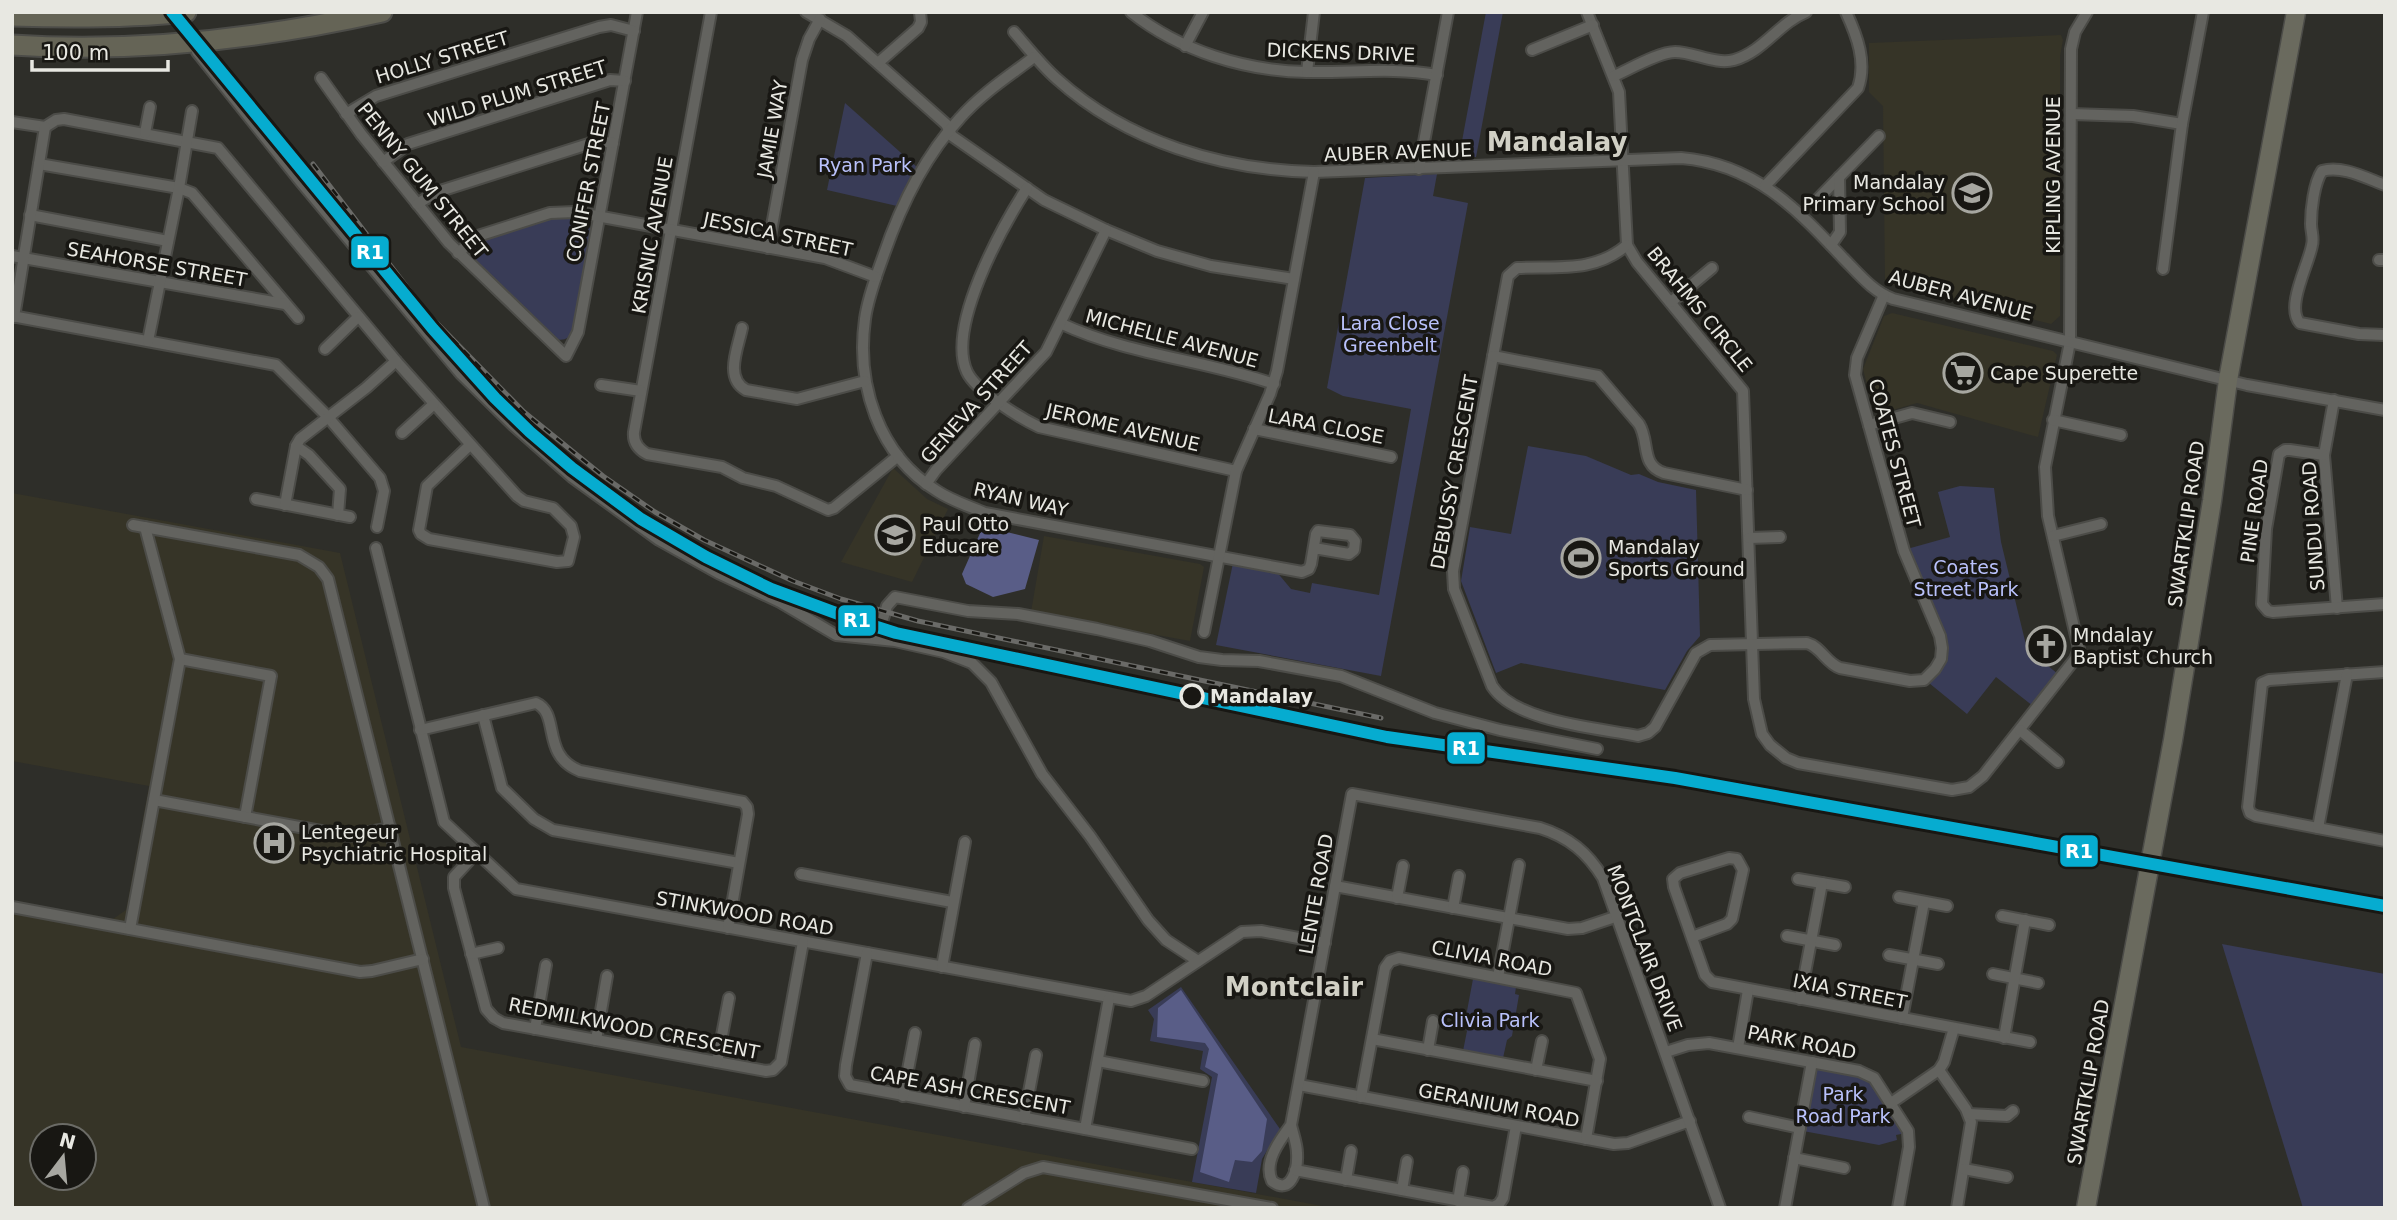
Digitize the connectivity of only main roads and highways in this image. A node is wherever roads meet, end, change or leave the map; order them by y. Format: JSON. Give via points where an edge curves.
{"nodes":[{"id":1,"x":186,"y":12,"type":"edge"},
{"id":2,"x":382,"y":12,"type":"edge"},
{"id":3,"x":2296,"y":12,"type":"edge"},
{"id":4,"x":12,"y":16,"type":"edge"},
{"id":5,"x":12,"y":46,"type":"edge"},
{"id":6,"x":2086,"y":1208,"type":"edge"}],
"edges":[{"from":1,"to":4,"type":"highway","via":[[137,17]]},
{"from":2,"to":5,"type":"highway","via":[[240,38],[159,46]]},
{"from":3,"to":6,"type":"main road","name":"SWARTKLIP ROAD","via":[[2228,380],[2156,831]]}]}
